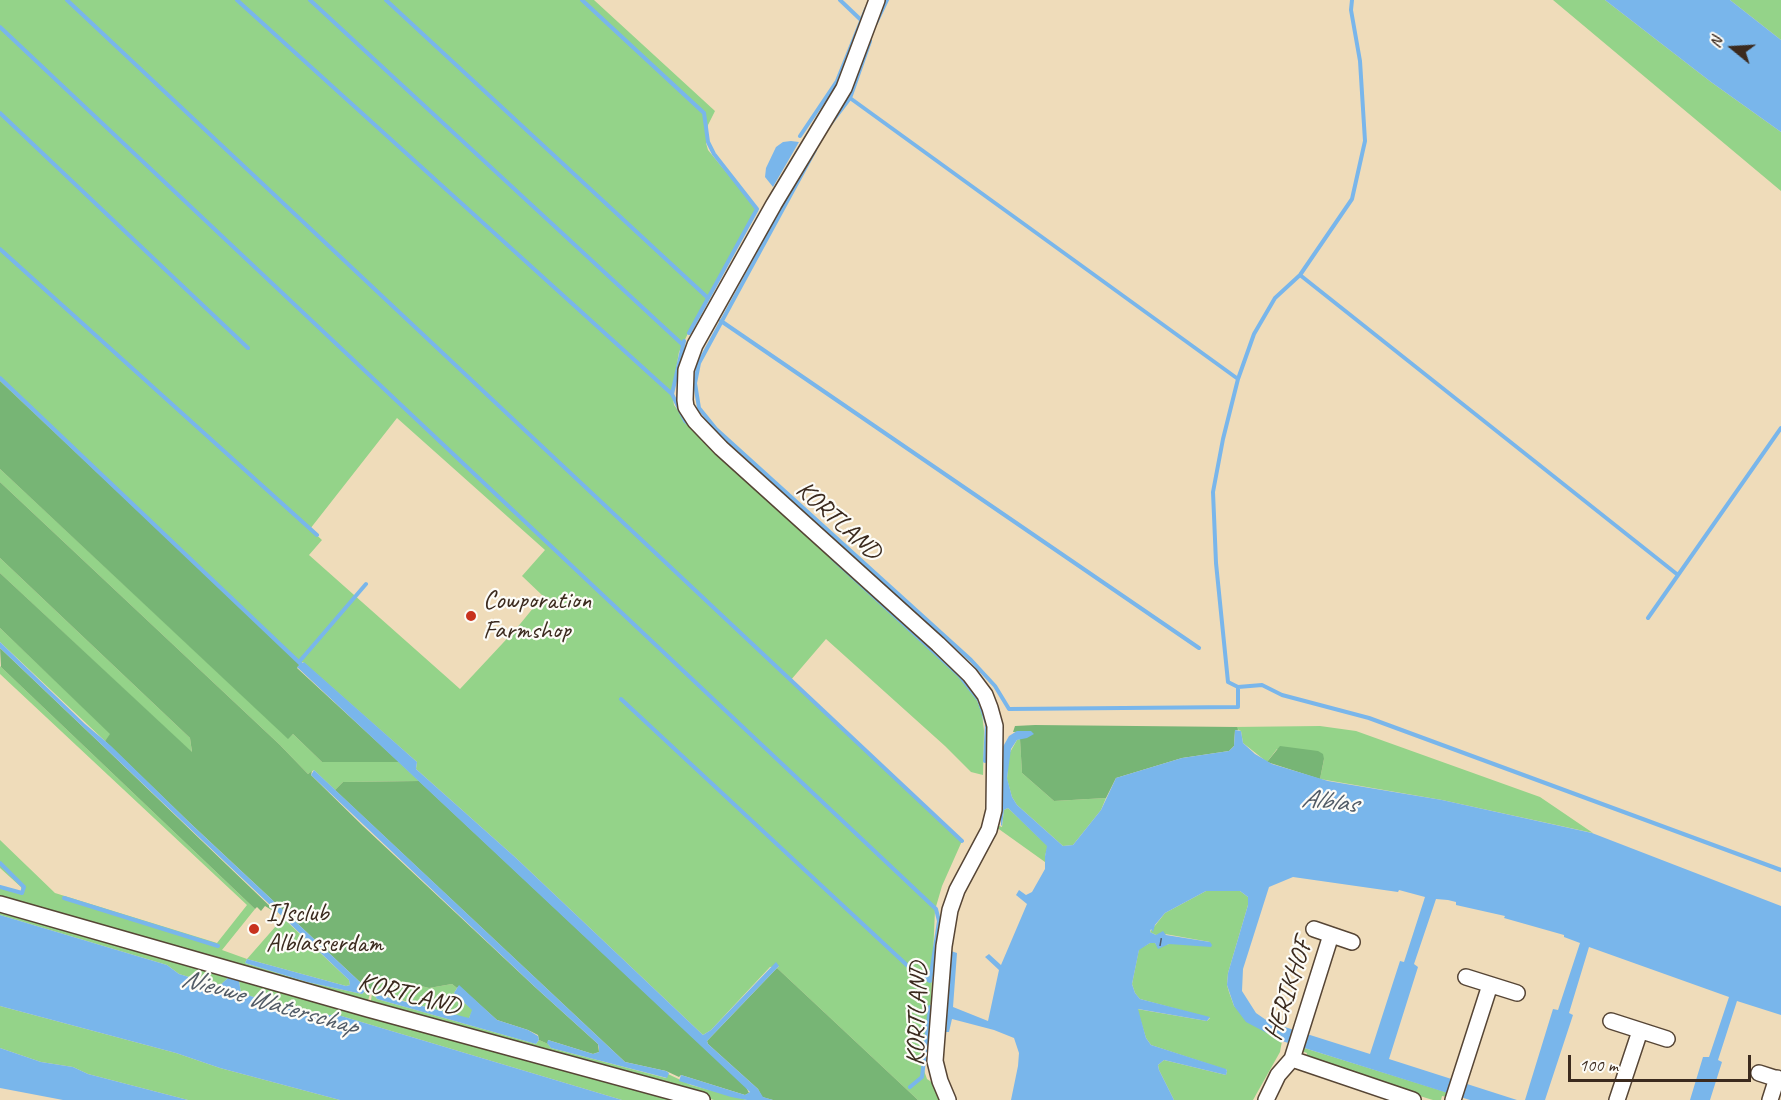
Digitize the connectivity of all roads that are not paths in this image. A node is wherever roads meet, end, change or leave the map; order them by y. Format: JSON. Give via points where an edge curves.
{"nodes":[{"id":1,"x":877,"y":0,"type":"edge"},
{"id":2,"x":0,"y":904,"type":"edge"},
{"id":3,"x":1314,"y":929,"type":"dead end"},
{"id":4,"x":1331,"y":935,"type":"junction"},
{"id":5,"x":1352,"y":942,"type":"dead end"},
{"id":6,"x":1466,"y":977,"type":"dead end"},
{"id":7,"x":1490,"y":985,"type":"junction"},
{"id":8,"x":1517,"y":993,"type":"dead end"},
{"id":9,"x":1611,"y":1021,"type":"dead end"},
{"id":10,"x":1640,"y":1031,"type":"junction"},
{"id":11,"x":1667,"y":1039,"type":"dead end"},
{"id":12,"x":1292,"y":1059,"type":"junction"},
{"id":13,"x":1759,"y":1073,"type":"dead end"},
{"id":14,"x":1779,"y":1079,"type":"edge"},
{"id":15,"x":702,"y":1100,"type":"edge"},
{"id":16,"x":948,"y":1100,"type":"edge"},
{"id":17,"x":1266,"y":1100,"type":"edge"},
{"id":18,"x":1413,"y":1100,"type":"edge"},
{"id":19,"x":1454,"y":1100,"type":"edge"},
{"id":20,"x":1617,"y":1100,"type":"edge"},
{"id":21,"x":1770,"y":1100,"type":"edge"}],
"edges":[{"from":1,"to":16,"type":"street","name":"KORTLAND","via":[[844,88],[695,345],[686,370],[685,400],[695,421],[721,448],[970,675],[990,708],[994,726],[994,810],[989,830],[957,890],[944,946],[935,1061]]},
{"from":2,"to":15,"type":"street","name":"KORTLAND"},
{"from":3,"to":4,"type":"street","name":"HERIKHOF"},
{"from":4,"to":5,"type":"street","name":"HERIKHOF"},
{"from":4,"to":12,"type":"street","name":"HERIKHOF"},
{"from":6,"to":7,"type":"street"},
{"from":7,"to":8,"type":"street"},
{"from":7,"to":19,"type":"street"},
{"from":9,"to":10,"type":"street"},
{"from":10,"to":11,"type":"street"},
{"from":10,"to":20,"type":"street"},
{"from":12,"to":17,"type":"street","name":"HERIKHOF","via":[[1278,1075]]},
{"from":12,"to":18,"type":"street"},
{"from":13,"to":14,"type":"street"},
{"from":14,"to":21,"type":"street"}]}
